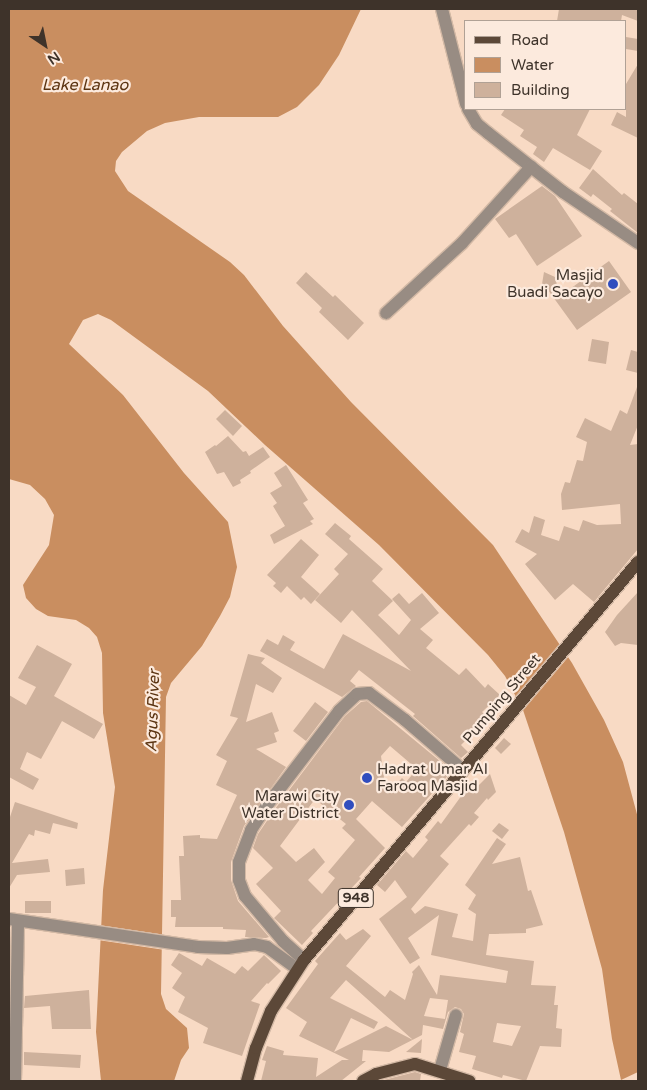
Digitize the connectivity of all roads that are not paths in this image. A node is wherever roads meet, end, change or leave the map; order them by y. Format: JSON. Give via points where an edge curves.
{"nodes":[{"id":1,"x":442,"y":9,"type":"edge"},
{"id":2,"x":464,"y":96,"type":"edge"},
{"id":3,"x":469,"y":110,"type":"edge"},
{"id":4,"x":531,"y":167,"type":"junction"},
{"id":5,"x":638,"y":243,"type":"edge"},
{"id":6,"x":386,"y":313,"type":"dead end"},
{"id":7,"x":638,"y":562,"type":"edge"},
{"id":8,"x":463,"y":770,"type":"junction"},
{"id":9,"x":13,"y":920,"type":"edge"},
{"id":10,"x":301,"y":964,"type":"junction"},
{"id":11,"x":456,"y":1015,"type":"dead end"},
{"id":12,"x":440,"y":1070,"type":"junction"},
{"id":13,"x":15,"y":1081,"type":"edge"},
{"id":14,"x":247,"y":1081,"type":"edge"},
{"id":15,"x":363,"y":1081,"type":"edge"},
{"id":16,"x":470,"y":1081,"type":"edge"}],
"edges":[{"from":1,"to":2,"type":"street"},
{"from":3,"to":4,"type":"street","via":[[477,124]]},
{"from":4,"to":5,"type":"street"},
{"from":4,"to":6,"type":"street","via":[[462,244]]},
{"from":7,"to":8,"type":"main road","name":"Pumping Street","number":"948"},
{"from":8,"to":10,"type":"main road","name":"Pumping Street","number":"948"},
{"from":8,"to":10,"type":"street","via":[[369,692],[357,694],[342,707],[268,804],[251,830],[239,862],[239,880],[245,896]]},
{"from":9,"to":10,"type":"street","via":[[198,947],[260,945]]},
{"from":9,"to":13,"type":"street"},
{"from":10,"to":14,"type":"main road","name":"Pumping Street","number":"948","via":[[278,998],[262,1030]]},
{"from":11,"to":12,"type":"street"},
{"from":12,"to":15,"type":"main road","via":[[415,1064],[376,1074]]},
{"from":12,"to":16,"type":"main road"}]}
